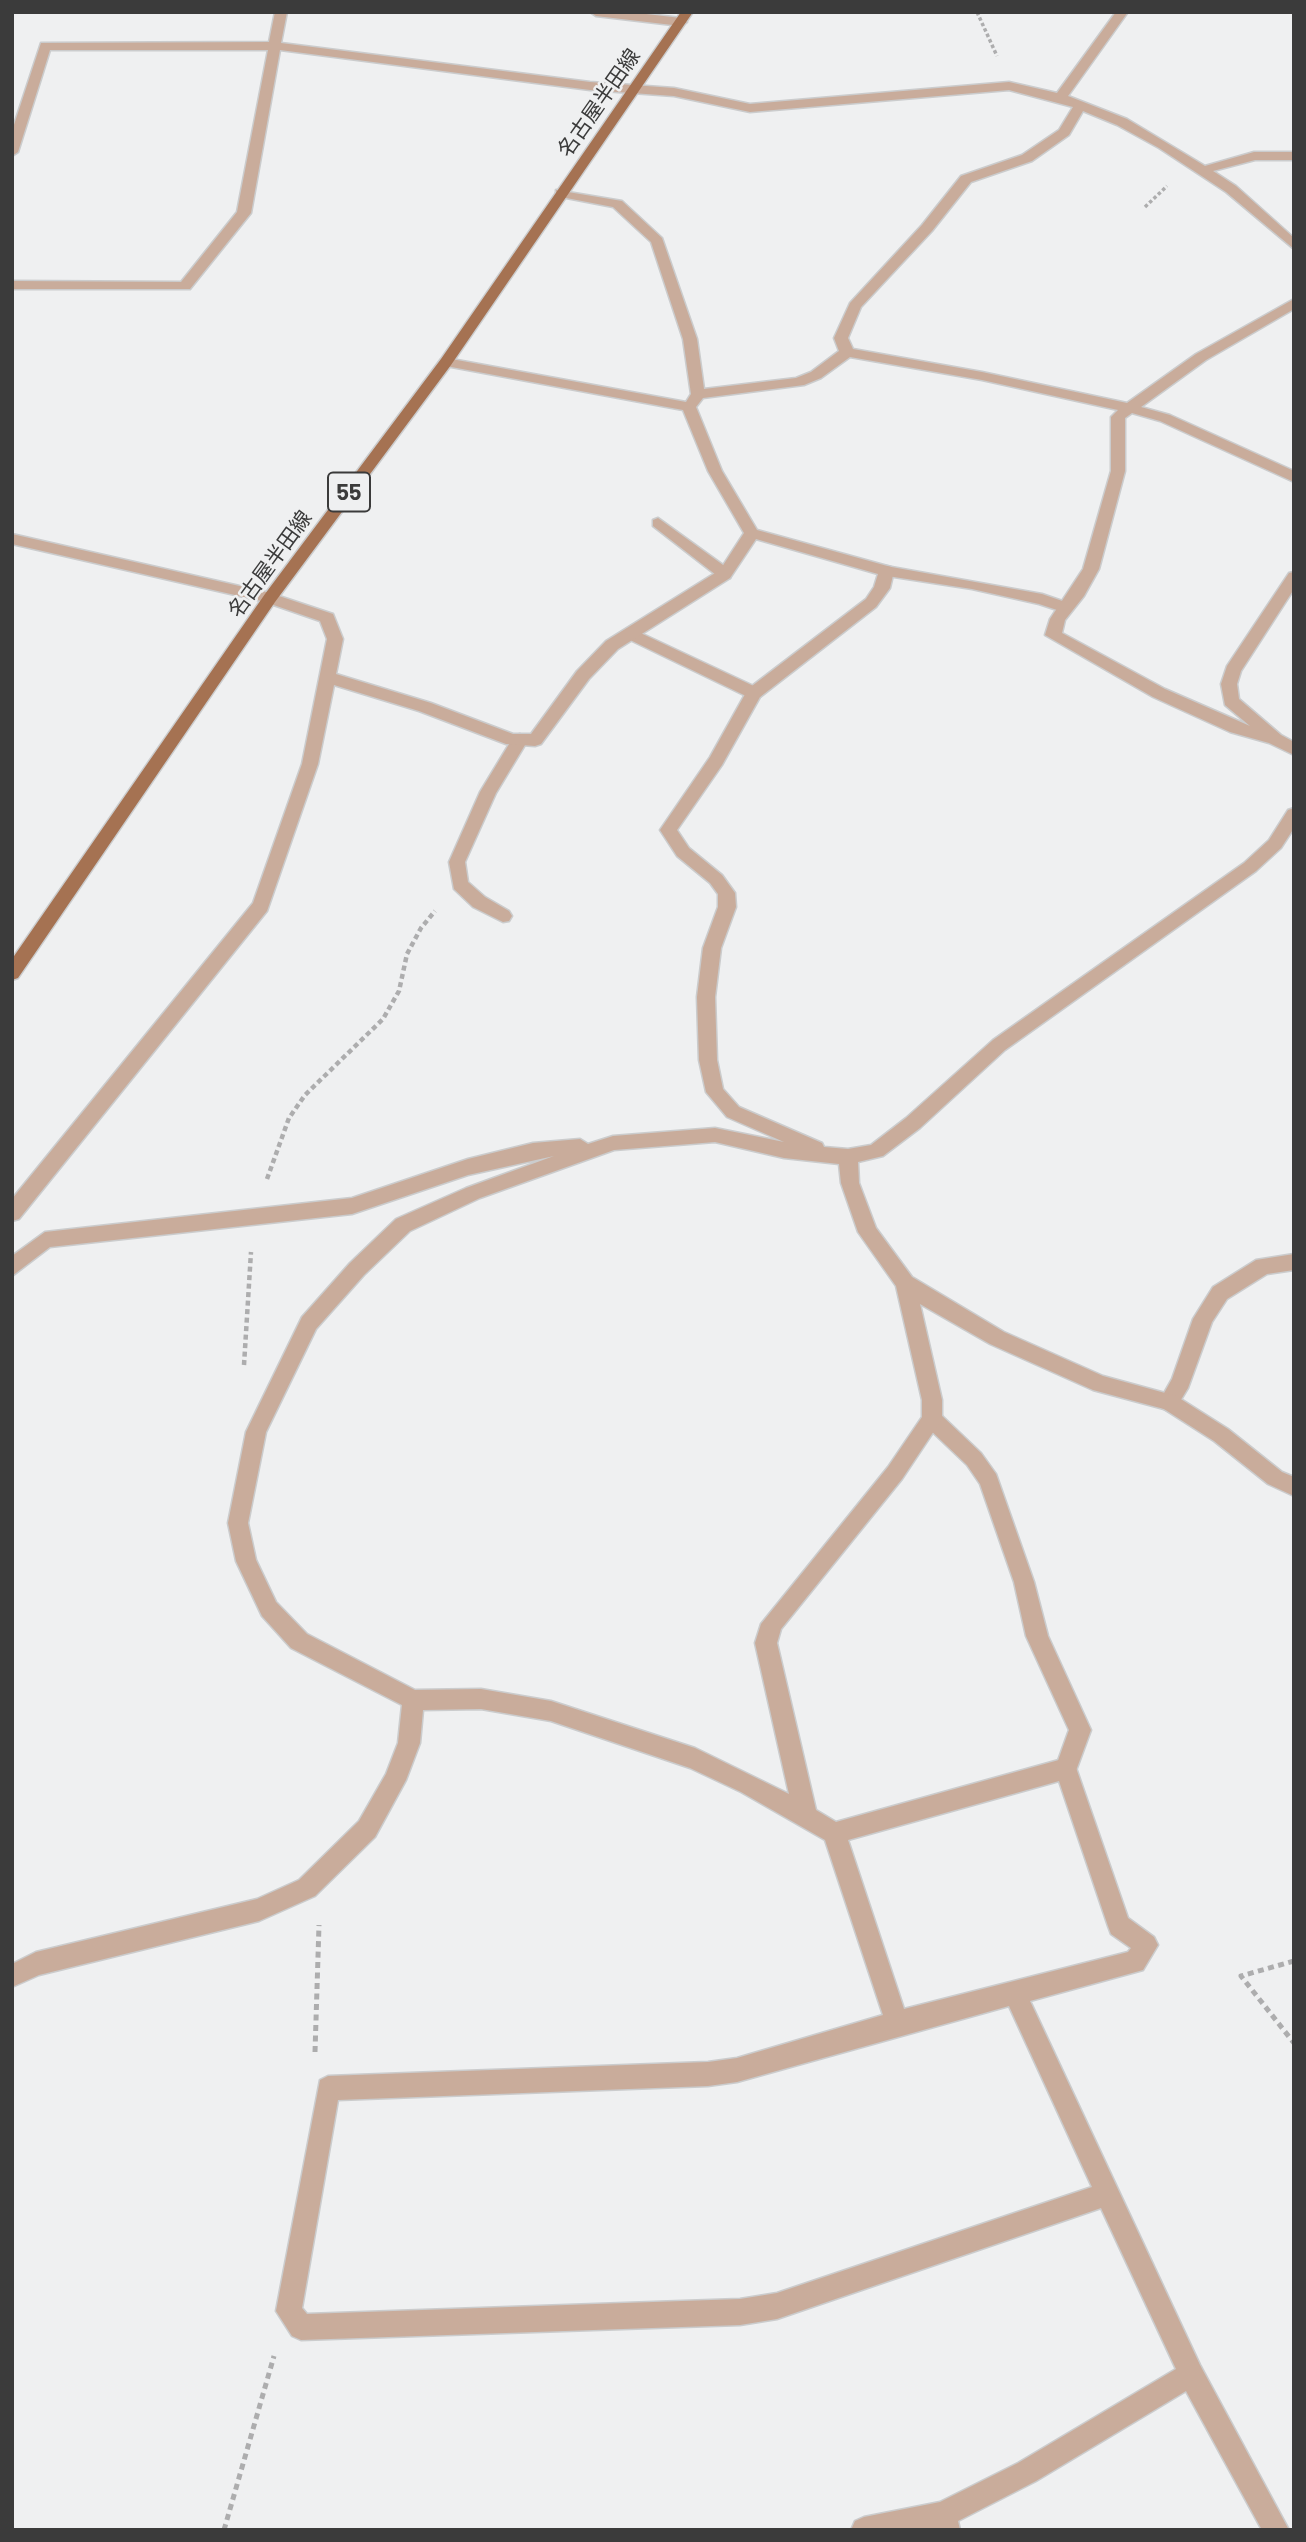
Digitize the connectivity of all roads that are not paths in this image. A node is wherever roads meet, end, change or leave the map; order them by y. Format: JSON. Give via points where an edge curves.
{"nodes":[{"id":1,"x":281,"y":12,"type":"edge"},
{"id":2,"x":596,"y":12,"type":"edge"},
{"id":3,"x":1122,"y":12,"type":"edge"},
{"id":4,"x":684,"y":17,"type":"edge"},
{"id":5,"x":274,"y":46,"type":"junction"},
{"id":6,"x":634,"y":90,"type":"junction"},
{"id":7,"x":1060,"y":97,"type":"junction"},
{"id":8,"x":1080,"y":105,"type":"junction"},
{"id":9,"x":12,"y":152,"type":"edge"},
{"id":10,"x":1294,"y":156,"type":"edge"},
{"id":11,"x":1204,"y":170,"type":"junction"},
{"id":12,"x":561,"y":193,"type":"junction"},
{"id":13,"x":1294,"y":245,"type":"edge"},
{"id":14,"x":12,"y":285,"type":"edge"},
{"id":15,"x":1294,"y":303,"type":"edge"},
{"id":16,"x":847,"y":352,"type":"junction"},
{"id":17,"x":446,"y":362,"type":"junction"},
{"id":18,"x":694,"y":401,"type":"junction"},
{"id":19,"x":1129,"y":408,"type":"junction"},
{"id":20,"x":1294,"y":477,"type":"edge"},
{"id":21,"x":658,"y":523,"type":"dead end"},
{"id":22,"x":752,"y":533,"type":"junction"},
{"id":23,"x":12,"y":539,"type":"edge"},
{"id":24,"x":886,"y":571,"type":"junction"},
{"id":25,"x":724,"y":574,"type":"junction"},
{"id":26,"x":1294,"y":577,"type":"edge"},
{"id":27,"x":270,"y":598,"type":"junction"},
{"id":28,"x":1066,"y":608,"type":"junction"},
{"id":29,"x":632,"y":634,"type":"junction"},
{"id":30,"x":327,"y":677,"type":"junction"},
{"id":31,"x":754,"y":693,"type":"junction"},
{"id":32,"x":1275,"y":739,"type":"junction"},
{"id":33,"x":520,"y":740,"type":"junction"},
{"id":34,"x":1294,"y":749,"type":"edge"},
{"id":35,"x":1294,"y":814,"type":"edge"},
{"id":36,"x":503,"y":916,"type":"dead end"},
{"id":37,"x":12,"y":973,"type":"edge"},
{"id":38,"x":613,"y":1143,"type":"junction"},
{"id":39,"x":838,"y":1156,"type":"junction"},
{"id":40,"x":12,"y":1213,"type":"edge"},
{"id":41,"x":1294,"y":1262,"type":"edge"},
{"id":42,"x":12,"y":1268,"type":"edge"},
{"id":43,"x":905,"y":1283,"type":"junction"},
{"id":44,"x":1169,"y":1402,"type":"junction"},
{"id":45,"x":932,"y":1419,"type":"junction"},
{"id":46,"x":1294,"y":1487,"type":"edge"},
{"id":47,"x":414,"y":1700,"type":"junction"},
{"id":48,"x":1066,"y":1769,"type":"junction"},
{"id":49,"x":807,"y":1817,"type":"junction"},
{"id":50,"x":834,"y":1833,"type":"junction"},
{"id":51,"x":12,"y":1976,"type":"edge"},
{"id":52,"x":1015,"y":1994,"type":"junction"},
{"id":53,"x":897,"y":2023,"type":"junction"},
{"id":54,"x":1106,"y":2194,"type":"junction"},
{"id":55,"x":1191,"y":2374,"type":"junction"},
{"id":56,"x":945,"y":2522,"type":"edge"},
{"id":57,"x":864,"y":2530,"type":"edge"},
{"id":58,"x":1276,"y":2530,"type":"edge"}],
"edges":[{"from":1,"to":5,"type":"street"},
{"from":2,"to":4,"type":"street"},
{"from":3,"to":7,"type":"street"},
{"from":4,"to":6,"type":"main road","name":"名古屋半田線","number":"55"},
{"from":5,"to":6,"type":"street"},
{"from":5,"to":9,"type":"street","via":[[45,46]]},
{"from":5,"to":14,"type":"street","via":[[244,213],[185,286]]},
{"from":6,"to":7,"type":"street","via":[[674,92],[750,108],[1019,87]]},
{"from":6,"to":12,"type":"main road","name":"名古屋半田線","number":"55"},
{"from":7,"to":8,"type":"street"},
{"from":8,"to":11,"type":"street","via":[[1122,122]]},
{"from":8,"to":16,"type":"street","via":[[1064,131],[1027,158],[966,179],[855,306],[841,338]]},
{"from":10,"to":11,"type":"street","via":[[1254,156]]},
{"from":11,"to":13,"type":"street"},
{"from":12,"to":17,"type":"main road","name":"名古屋半田線","number":"55"},
{"from":12,"to":18,"type":"street","via":[[617,204],[657,241],[690,339]]},
{"from":15,"to":19,"type":"street","via":[[1201,357]]},
{"from":16,"to":18,"type":"street","via":[[799,383]]},
{"from":16,"to":19,"type":"street"},
{"from":17,"to":18,"type":"street"},
{"from":17,"to":27,"type":"main road","name":"名古屋半田線","number":"55"},
{"from":18,"to":22,"type":"street","via":[[715,471]]},
{"from":19,"to":20,"type":"street","via":[[1165,418]]},
{"from":19,"to":28,"type":"street","via":[[1118,417],[1118,471],[1091,569]]},
{"from":21,"to":25,"type":"street"},
{"from":22,"to":24,"type":"street"},
{"from":22,"to":25,"type":"street"},
{"from":23,"to":27,"type":"street"},
{"from":24,"to":28,"type":"street","via":[[972,584]]},
{"from":24,"to":31,"type":"street","via":[[882,588],[871,603]]},
{"from":25,"to":29,"type":"street"},
{"from":26,"to":32,"type":"street","via":[[1233,670],[1229,684],[1231,701]]},
{"from":27,"to":30,"type":"street","via":[[327,618],[335,639]]},
{"from":27,"to":37,"type":"main road","name":"名古屋半田線","number":"55"},
{"from":28,"to":32,"type":"street","via":[[1053,635],[1159,693],[1236,728]]},
{"from":29,"to":31,"type":"street"},
{"from":29,"to":33,"type":"street","via":[[612,645],[583,675],[535,740]]},
{"from":30,"to":33,"type":"street"},
{"from":30,"to":40,"type":"street","via":[[310,764],[261,906]]},
{"from":31,"to":39,"type":"street","via":[[716,761],[668,830],[682,852],[726,893],[727,907],[712,948],[706,997],[708,1060],[715,1092],[733,1112]]},
{"from":32,"to":34,"type":"street"},
{"from":33,"to":36,"type":"street","via":[[488,792],[457,862],[460,885]]},
{"from":35,"to":39,"type":"street","via":[[1275,844],[1250,867],[999,1045],[894,1140],[876,1151]]},
{"from":38,"to":39,"type":"street","via":[[715,1135]]},
{"from":38,"to":42,"type":"street","via":[[533,1151],[468,1167],[352,1206],[45,1241]]},
{"from":38,"to":47,"type":"street","via":[[473,1193],[403,1225],[309,1323],[256,1432],[238,1523],[246,1561],[269,1609],[299,1640]]},
{"from":39,"to":43,"type":"street","via":[[867,1232]]},
{"from":41,"to":44,"type":"street","via":[[1263,1266],[1220,1293],[1202,1319],[1181,1382]]},
{"from":43,"to":44,"type":"street","via":[[997,1338],[1100,1384]]},
{"from":43,"to":45,"type":"street","via":[[932,1400]]},
{"from":44,"to":46,"type":"street"},
{"from":45,"to":48,"type":"street","via":[[989,1480],[1037,1636],[1080,1730]]},
{"from":45,"to":49,"type":"street","via":[[895,1473],[772,1624],[766,1643]]},
{"from":47,"to":49,"type":"street","via":[[481,1699],[564,1715],[695,1759]]},
{"from":47,"to":51,"type":"street","via":[[409,1743],[395,1780],[367,1829],[307,1888],[259,1910],[36,1964]]},
{"from":48,"to":50,"type":"street"},
{"from":48,"to":52,"type":"street","via":[[1119,1926],[1146,1945],[1135,1962]]},
{"from":49,"to":50,"type":"street"},
{"from":50,"to":53,"type":"street"},
{"from":52,"to":53,"type":"street"},
{"from":52,"to":54,"type":"street"},
{"from":53,"to":54,"type":"street","via":[[737,2070],[708,2074],[328,2088],[289,2311],[300,2328],[740,2312],[777,2306]]},
{"from":54,"to":55,"type":"street"},
{"from":55,"to":56,"type":"street"},
{"from":55,"to":58,"type":"street"},
{"from":56,"to":57,"type":"street"}]}
